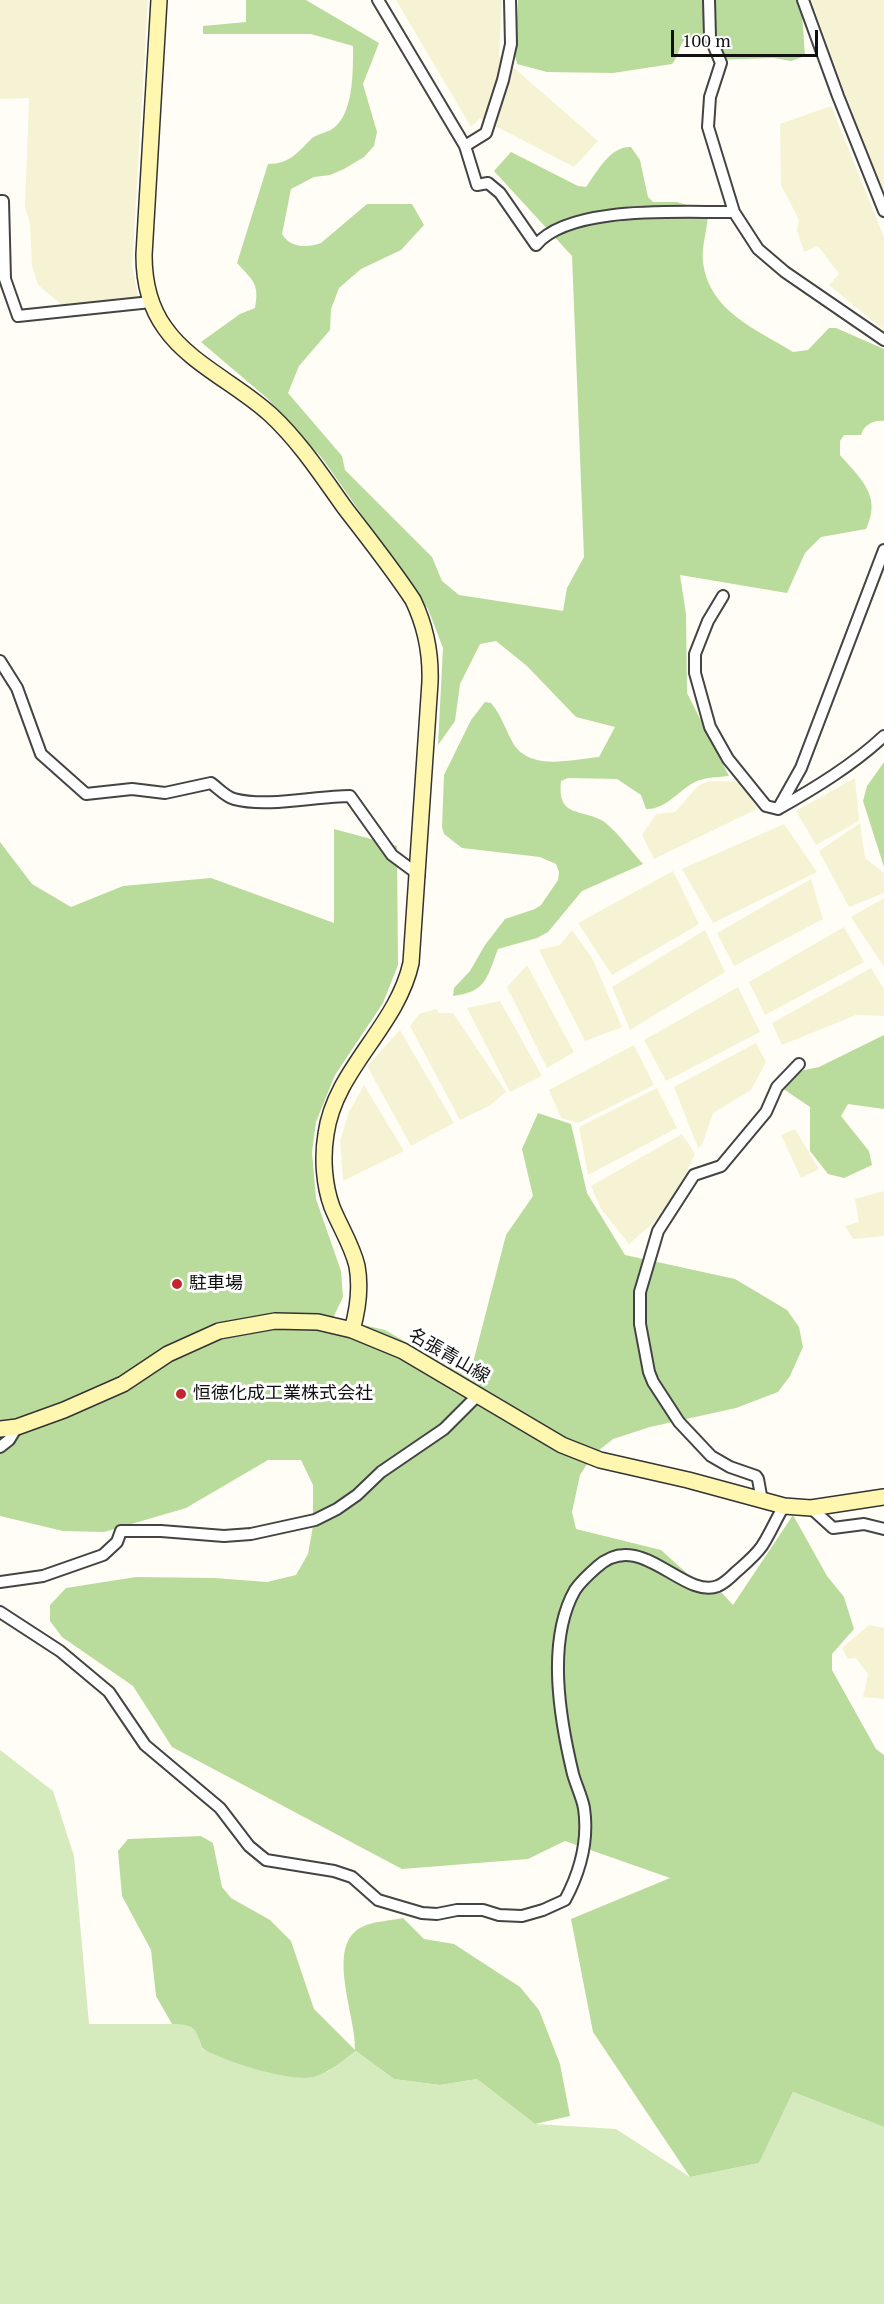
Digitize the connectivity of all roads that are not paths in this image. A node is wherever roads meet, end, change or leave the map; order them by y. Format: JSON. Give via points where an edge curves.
{"nodes":[{"id":1,"x":159,"y":0,"type":"edge"},
{"id":2,"x":378,"y":0,"type":"edge"},
{"id":3,"x":510,"y":0,"type":"edge"},
{"id":4,"x":710,"y":0,"type":"edge"},
{"id":5,"x":803,"y":0,"type":"edge"},
{"id":6,"x":465,"y":146,"type":"junction"},
{"id":7,"x":0,"y":201,"type":"edge"},
{"id":8,"x":884,"y":211,"type":"edge"},
{"id":9,"x":734,"y":212,"type":"junction"},
{"id":10,"x":151,"y":302,"type":"junction"},
{"id":11,"x":884,"y":340,"type":"edge"},
{"id":12,"x":884,"y":550,"type":"edge"},
{"id":13,"x":723,"y":596,"type":"dead end"},
{"id":14,"x":0,"y":661,"type":"edge"},
{"id":15,"x":884,"y":736,"type":"edge"},
{"id":16,"x":778,"y":809,"type":"junction"},
{"id":17,"x":419,"y":875,"type":"junction"},
{"id":18,"x":799,"y":1064,"type":"dead end"},
{"id":19,"x":352,"y":1330,"type":"junction"},
{"id":20,"x":478,"y":1395,"type":"junction"},
{"id":21,"x":17,"y":1427,"type":"junction"},
{"id":22,"x":0,"y":1429,"type":"edge"},
{"id":23,"x":0,"y":1447,"type":"edge"},
{"id":24,"x":884,"y":1497,"type":"edge"},
{"id":25,"x":762,"y":1500,"type":"junction"},
{"id":26,"x":784,"y":1506,"type":"junction"},
{"id":27,"x":811,"y":1508,"type":"junction"},
{"id":28,"x":884,"y":1529,"type":"edge"},
{"id":29,"x":0,"y":1582,"type":"edge"},
{"id":30,"x":0,"y":1612,"type":"edge"}],
"edges":[{"from":1,"to":10,"type":"street","via":[[144,255]]},
{"from":2,"to":6,"type":"street"},
{"from":3,"to":6,"type":"street","via":[[507,69],[486,133]]},
{"from":4,"to":9,"type":"street","via":[[710,37],[721,63],[710,97],[708,127]]},
{"from":5,"to":8,"type":"street"},
{"from":6,"to":9,"type":"street","via":[[477,185],[488,183],[500,193],[536,245],[543,236],[564,225],[610,215]]},
{"from":7,"to":10,"type":"street","via":[[5,279],[18,316]]},
{"from":9,"to":11,"type":"street","via":[[758,249]]},
{"from":10,"to":17,"type":"street","via":[[174,339],[249,396],[300,447],[417,610],[427,636],[431,669]]},
{"from":12,"to":16,"type":"street","via":[[801,768]]},
{"from":13,"to":16,"type":"street","via":[[695,654],[695,673],[710,727],[728,759],[766,807]]},
{"from":14,"to":17,"type":"street","via":[[17,688],[41,754],[86,794],[132,789],[165,793],[211,783],[233,799],[272,802],[350,796],[392,855]]},
{"from":15,"to":16,"type":"street","via":[[812,790]]},
{"from":17,"to":19,"type":"street","via":[[413,950],[405,987],[391,1015],[341,1088],[326,1132],[325,1170],[330,1199],[357,1268],[358,1307]]},
{"from":18,"to":25,"type":"street","via":[[777,1087],[766,1112],[720,1166],[694,1175],[658,1231],[640,1292],[640,1324],[653,1382],[679,1422],[711,1456],[756,1476]]},
{"from":19,"to":20,"type":"street","name":"名張青山線","via":[[403,1351]]},
{"from":19,"to":21,"type":"street","name":"名張青山線","via":[[318,1322],[286,1321],[219,1331],[168,1354],[123,1384]]},
{"from":20,"to":25,"type":"street","name":"名張青山線","via":[[562,1445],[600,1460]]},
{"from":20,"to":29,"type":"street","via":[[444,1429],[381,1472],[357,1495],[315,1520],[224,1536],[121,1531],[117,1542],[102,1555],[43,1576]]},
{"from":21,"to":22,"type":"street","name":"名張青山線"},
{"from":21,"to":23,"type":"street"},
{"from":24,"to":27,"type":"street","name":"名張青山線"},
{"from":25,"to":26,"type":"street","name":"名張青山線"},
{"from":26,"to":27,"type":"street","name":"名張青山線"},
{"from":26,"to":30,"type":"street","via":[[754,1556],[718,1586],[697,1585],[627,1554],[602,1562],[578,1587],[560,1641],[559,1697],[574,1777],[584,1807],[581,1864],[565,1900],[522,1916],[483,1910],[422,1913],[378,1899],[352,1877],[266,1860],[249,1846],[220,1808],[145,1745],[109,1692],[60,1651]]},
{"from":27,"to":28,"type":"street","via":[[833,1528],[864,1524]]}]}
